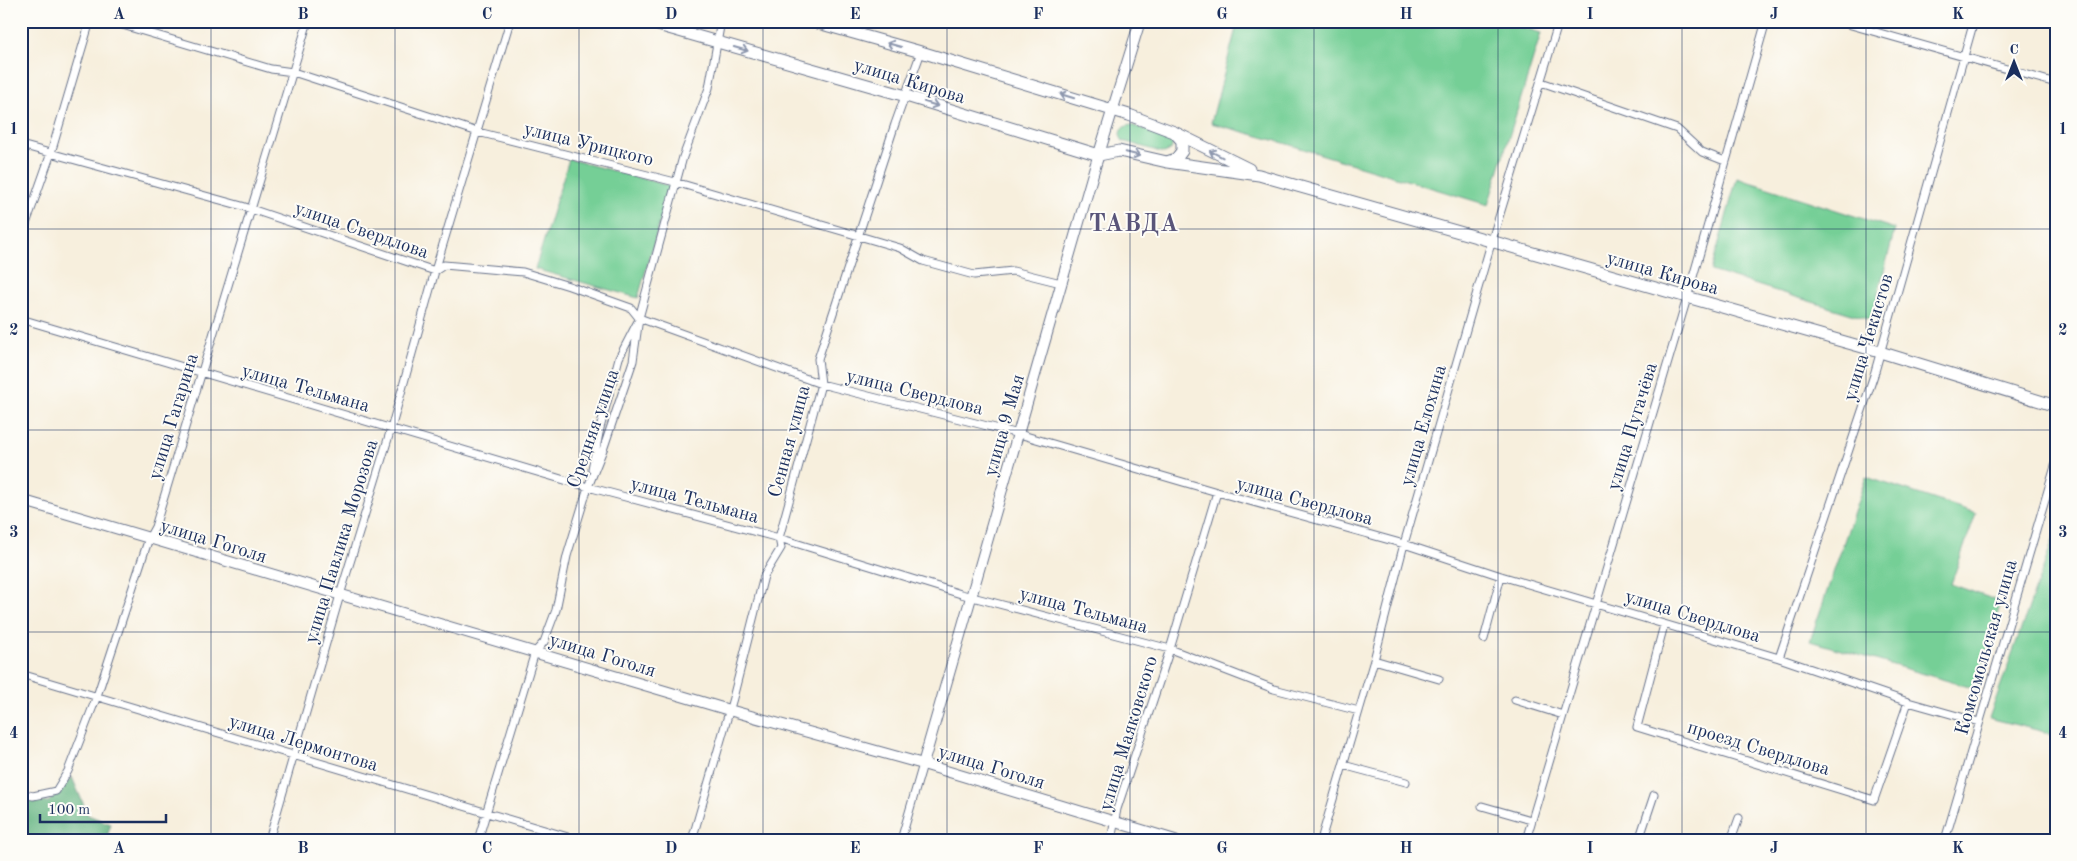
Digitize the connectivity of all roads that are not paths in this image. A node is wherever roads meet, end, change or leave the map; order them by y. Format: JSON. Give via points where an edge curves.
{"nodes":[{"id":1,"x":90,"y":21,"type":"edge"},
{"id":2,"x":108,"y":21,"type":"edge"},
{"id":3,"x":308,"y":21,"type":"edge"},
{"id":4,"x":510,"y":21,"type":"edge"},
{"id":5,"x":644,"y":21,"type":"edge"},
{"id":6,"x":721,"y":21,"type":"edge"},
{"id":7,"x":811,"y":21,"type":"edge"},
{"id":8,"x":1140,"y":21,"type":"edge"},
{"id":9,"x":1559,"y":21,"type":"edge"},
{"id":10,"x":1766,"y":21,"type":"edge"},
{"id":11,"x":1837,"y":21,"type":"edge"},
{"id":12,"x":1974,"y":21,"type":"edge"},
{"id":13,"x":717,"y":42,"type":"junction"},
{"id":14,"x":921,"y":52,"type":"junction"},
{"id":15,"x":1963,"y":58,"type":"junction"},
{"id":16,"x":293,"y":72,"type":"junction"},
{"id":17,"x":1541,"y":82,"type":"junction"},
{"id":18,"x":2056,"y":83,"type":"edge"},
{"id":19,"x":906,"y":96,"type":"junction"},
{"id":20,"x":1113,"y":110,"type":"junction"},
{"id":21,"x":478,"y":132,"type":"junction"},
{"id":22,"x":1174,"y":132,"type":"junction"},
{"id":23,"x":21,"y":144,"type":"edge"},
{"id":24,"x":51,"y":153,"type":"junction"},
{"id":25,"x":1099,"y":155,"type":"junction"},
{"id":26,"x":1725,"y":161,"type":"junction"},
{"id":27,"x":1168,"y":162,"type":"junction"},
{"id":28,"x":1260,"y":174,"type":"junction"},
{"id":29,"x":675,"y":182,"type":"junction"},
{"id":30,"x":252,"y":209,"type":"junction"},
{"id":31,"x":857,"y":236,"type":"junction"},
{"id":32,"x":21,"y":238,"type":"edge"},
{"id":33,"x":1492,"y":240,"type":"junction"},
{"id":34,"x":435,"y":271,"type":"junction"},
{"id":35,"x":1061,"y":283,"type":"junction"},
{"id":36,"x":1687,"y":298,"type":"junction"},
{"id":37,"x":639,"y":318,"type":"junction"},
{"id":38,"x":21,"y":320,"type":"edge"},
{"id":39,"x":1880,"y":352,"type":"junction"},
{"id":40,"x":202,"y":374,"type":"junction"},
{"id":41,"x":821,"y":384,"type":"junction"},
{"id":42,"x":2056,"y":406,"type":"edge"},
{"id":43,"x":391,"y":429,"type":"junction"},
{"id":44,"x":1018,"y":434,"type":"junction"},
{"id":45,"x":2056,"y":463,"type":"edge"},
{"id":46,"x":588,"y":487,"type":"junction"},
{"id":47,"x":1217,"y":492,"type":"junction"},
{"id":48,"x":21,"y":500,"type":"edge"},
{"id":49,"x":148,"y":538,"type":"junction"},
{"id":50,"x":779,"y":538,"type":"junction"},
{"id":51,"x":1404,"y":544,"type":"junction"},
{"id":52,"x":1502,"y":576,"type":"junction"},
{"id":53,"x":340,"y":595,"type":"junction"},
{"id":54,"x":971,"y":596,"type":"junction"},
{"id":55,"x":1596,"y":602,"type":"junction"},
{"id":56,"x":1664,"y":625,"type":"junction"},
{"id":57,"x":1484,"y":639,"type":"dead end"},
{"id":58,"x":1170,"y":649,"type":"junction"},
{"id":59,"x":535,"y":652,"type":"junction"},
{"id":60,"x":1779,"y":658,"type":"junction"},
{"id":61,"x":1374,"y":660,"type":"junction"},
{"id":62,"x":21,"y":674,"type":"edge"},
{"id":63,"x":1439,"y":679,"type":"dead end"},
{"id":64,"x":96,"y":696,"type":"junction"},
{"id":65,"x":1515,"y":700,"type":"dead end"},
{"id":66,"x":1908,"y":702,"type":"junction"},
{"id":67,"x":730,"y":710,"type":"junction"},
{"id":68,"x":1359,"y":710,"type":"junction"},
{"id":69,"x":1563,"y":715,"type":"junction"},
{"id":70,"x":1980,"y":722,"type":"junction"},
{"id":71,"x":294,"y":756,"type":"junction"},
{"id":72,"x":923,"y":764,"type":"junction"},
{"id":73,"x":1343,"y":765,"type":"junction"},
{"id":74,"x":1406,"y":782,"type":"dead end"},
{"id":75,"x":21,"y":793,"type":"edge"},
{"id":76,"x":1654,"y":795,"type":"dead end"},
{"id":77,"x":1482,"y":806,"type":"dead end"},
{"id":78,"x":487,"y":812,"type":"junction"},
{"id":79,"x":1739,"y":818,"type":"dead end"},
{"id":80,"x":1531,"y":820,"type":"junction"},
{"id":81,"x":1116,"y":822,"type":"junction"},
{"id":82,"x":269,"y":840,"type":"edge"},
{"id":83,"x":478,"y":840,"type":"edge"},
{"id":84,"x":578,"y":840,"type":"edge"},
{"id":85,"x":692,"y":840,"type":"edge"},
{"id":86,"x":901,"y":840,"type":"edge"},
{"id":87,"x":1111,"y":840,"type":"edge"},
{"id":88,"x":1175,"y":840,"type":"edge"},
{"id":89,"x":1321,"y":840,"type":"edge"},
{"id":90,"x":1526,"y":840,"type":"edge"},
{"id":91,"x":1639,"y":840,"type":"edge"},
{"id":92,"x":1731,"y":840,"type":"edge"},
{"id":93,"x":1945,"y":840,"type":"edge"}],
"edges":[{"from":1,"to":24,"type":"street"},
{"from":2,"to":16,"type":"street","name":"улица Урицкого","via":[[271,69]]},
{"from":3,"to":16,"type":"street","name":"улица Гагарина"},
{"from":4,"to":21,"type":"street","name":"улица Павлика Морозова"},
{"from":5,"to":13,"type":"main road","name":"улица Кирова"},
{"from":6,"to":13,"type":"street","name":"Средняя улица"},
{"from":14,"to":7,"type":"main road","name":"улица Кирова","one_way":true},
{"from":8,"to":20,"type":"street","name":"улица 9 Мая"},
{"from":9,"to":17,"type":"street","name":"улица Елохина"},
{"from":10,"to":26,"type":"street","name":"улица Пугачёва"},
{"from":11,"to":15,"type":"street"},
{"from":12,"to":15,"type":"street","name":"улица Чекистов"},
{"from":13,"to":19,"type":"main road","name":"улица Кирова","one_way":true},
{"from":13,"to":29,"type":"street","name":"Средняя улица","via":[[709,88]]},
{"from":14,"to":19,"type":"street","name":"Сенная улица"},
{"from":20,"to":14,"type":"main road","name":"улица Кирова","one_way":true},
{"from":15,"to":18,"type":"street"},
{"from":15,"to":39,"type":"street","name":"улица Чекистов"},
{"from":16,"to":21,"type":"street","name":"улица Урицкого"},
{"from":16,"to":30,"type":"street","name":"улица Гагарина"},
{"from":17,"to":26,"type":"street","via":[[1677,129],[1702,152]]},
{"from":17,"to":33,"type":"street","name":"улица Елохина"},
{"from":19,"to":25,"type":"main road","name":"улица Кирова","one_way":true},
{"from":19,"to":31,"type":"street","name":"Сенная улица"},
{"from":20,"to":22,"type":"main road","name":"улица Кирова"},
{"from":20,"to":25,"type":"street","name":"улица 9 Мая"},
{"from":21,"to":29,"type":"street","name":"улица Урицкого"},
{"from":21,"to":34,"type":"street","name":"улица Павлика Морозова"},
{"from":22,"to":27,"type":"main road","via":[[1182,141],[1182,151]]},
{"from":28,"to":22,"type":"main road","name":"улица Кирова","one_way":true},
{"from":23,"to":24,"type":"street","name":"улица Свердлова"},
{"from":24,"to":30,"type":"street","name":"улица Свердлова"},
{"from":24,"to":32,"type":"street"},
{"from":25,"to":27,"type":"main road","name":"улица Кирова","one_way":true,"via":[[1119,151]]},
{"from":25,"to":35,"type":"street","name":"улица 9 Мая"},
{"from":26,"to":36,"type":"street","name":"улица Пугачёва"},
{"from":27,"to":28,"type":"main road","name":"улица Кирова"},
{"from":28,"to":33,"type":"main road","name":"улица Кирова"},
{"from":29,"to":31,"type":"street","name":"улица Урицкого"},
{"from":29,"to":37,"type":"street","name":"Средняя улица"},
{"from":30,"to":34,"type":"street","name":"улица Свердлова"},
{"from":30,"to":40,"type":"street","name":"улица Гагарина"},
{"from":31,"to":35,"type":"street","name":"улица Урицкого","via":[[900,248],[923,261],[974,275],[1013,271]]},
{"from":31,"to":41,"type":"street","name":"Сенная улица","via":[[818,359]]},
{"from":33,"to":36,"type":"main road","name":"улица Кирова"},
{"from":33,"to":51,"type":"street","name":"улица Елохина"},
{"from":34,"to":37,"type":"street","name":"улица Свердлова","via":[[444,265],[523,272],[631,308]]},
{"from":34,"to":43,"type":"street","name":"улица Павлика Морозова"},
{"from":35,"to":44,"type":"street","name":"улица 9 Мая"},
{"from":36,"to":39,"type":"main road","name":"улица Кирова"},
{"from":36,"to":55,"type":"street","name":"улица Пугачёва"},
{"from":37,"to":41,"type":"street","name":"улица Свердлова"},
{"from":37,"to":46,"type":"street","name":"Средняя улица","via":[[633,361]]},
{"from":37,"to":46,"type":"street","via":[[619,358]]},
{"from":38,"to":40,"type":"street","name":"улица Тельмана"},
{"from":39,"to":42,"type":"main road","name":"улица Кирова"},
{"from":39,"to":60,"type":"street","name":"улица Чекистов"},
{"from":40,"to":43,"type":"street","name":"улица Тельмана"},
{"from":40,"to":49,"type":"street","name":"улица Гагарина","via":[[156,526]]},
{"from":41,"to":44,"type":"street","name":"улица Свердлова"},
{"from":41,"to":50,"type":"street","name":"Сенная улица"},
{"from":43,"to":46,"type":"street","name":"улица Тельмана"},
{"from":43,"to":53,"type":"street","name":"улица Павлика Морозова"},
{"from":44,"to":47,"type":"street","name":"улица Свердлова"},
{"from":44,"to":54,"type":"street","name":"улица 9 Мая"},
{"from":45,"to":70,"type":"street","name":"Комсомольская улица"},
{"from":46,"to":50,"type":"street","name":"улица Тельмана"},
{"from":46,"to":59,"type":"street","name":"Средняя улица","via":[[567,556],[556,610],[544,642]]},
{"from":47,"to":51,"type":"street","name":"улица Свердлова"},
{"from":47,"to":58,"type":"street","name":"улица Маяковского"},
{"from":48,"to":49,"type":"street","name":"улица Гоголя"},
{"from":49,"to":53,"type":"street","name":"улица Гоголя"},
{"from":49,"to":64,"type":"street","name":"улица Гагарина"},
{"from":50,"to":54,"type":"street","name":"улица Тельмана"},
{"from":50,"to":67,"type":"street","name":"Сенная улица","via":[[781,548],[764,576]]},
{"from":51,"to":52,"type":"street","name":"улица Свердлова"},
{"from":51,"to":61,"type":"street","name":"улица Елохина"},
{"from":52,"to":55,"type":"street","name":"улица Свердлова"},
{"from":52,"to":57,"type":"street"},
{"from":53,"to":59,"type":"street","name":"улица Гоголя"},
{"from":53,"to":71,"type":"street","name":"улица Павлика Морозова"},
{"from":54,"to":58,"type":"street","name":"улица Тельмана"},
{"from":54,"to":72,"type":"street","name":"улица 9 Мая"},
{"from":55,"to":56,"type":"street","name":"улица Свердлова"},
{"from":55,"to":69,"type":"street","name":"улица Пугачёва"},
{"from":56,"to":60,"type":"street","name":"улица Свердлова"},
{"from":56,"to":66,"type":"street","name":"проезд Свердлова","via":[[1637,727],[1874,800]]},
{"from":58,"to":68,"type":"street","name":"улица Тельмана","via":[[1274,689]]},
{"from":58,"to":81,"type":"street","name":"улица Маяковского"},
{"from":59,"to":67,"type":"street","name":"улица Гоголя"},
{"from":59,"to":78,"type":"street","name":"Средняя улица"},
{"from":60,"to":66,"type":"street","name":"улица Свердлова"},
{"from":61,"to":63,"type":"street"},
{"from":61,"to":68,"type":"street","name":"улица Елохина"},
{"from":62,"to":64,"type":"street","name":"улица Лермонтова"},
{"from":64,"to":71,"type":"street","name":"улица Лермонтова"},
{"from":64,"to":75,"type":"street","name":"улица Гагарина","via":[[68,770],[56,791],[33,796]]},
{"from":65,"to":69,"type":"street"},
{"from":66,"to":70,"type":"street","name":"улица Свердлова"},
{"from":67,"to":72,"type":"street","name":"улица Гоголя"},
{"from":67,"to":85,"type":"street","name":"Сенная улица"},
{"from":68,"to":73,"type":"street","name":"улица Елохина"},
{"from":69,"to":80,"type":"street","name":"улица Пугачёва"},
{"from":70,"to":93,"type":"street","name":"Комсомольская улица"},
{"from":71,"to":78,"type":"street","name":"улица Лермонтова"},
{"from":71,"to":82,"type":"street","name":"улица Павлика Морозова"},
{"from":72,"to":81,"type":"street","name":"улица Гоголя"},
{"from":72,"to":86,"type":"street","name":"улица 9 Мая"},
{"from":73,"to":74,"type":"street"},
{"from":73,"to":89,"type":"street","name":"улица Елохина"},
{"from":76,"to":91,"type":"street"},
{"from":77,"to":80,"type":"street"},
{"from":78,"to":83,"type":"street","name":"Средняя улица"},
{"from":78,"to":84,"type":"street","name":"улица Лермонтова"},
{"from":79,"to":92,"type":"street"},
{"from":80,"to":90,"type":"street","name":"улица Пугачёва"},
{"from":81,"to":87,"type":"street","name":"улица Маяковского"},
{"from":81,"to":88,"type":"street","name":"улица Гоголя"}]}
